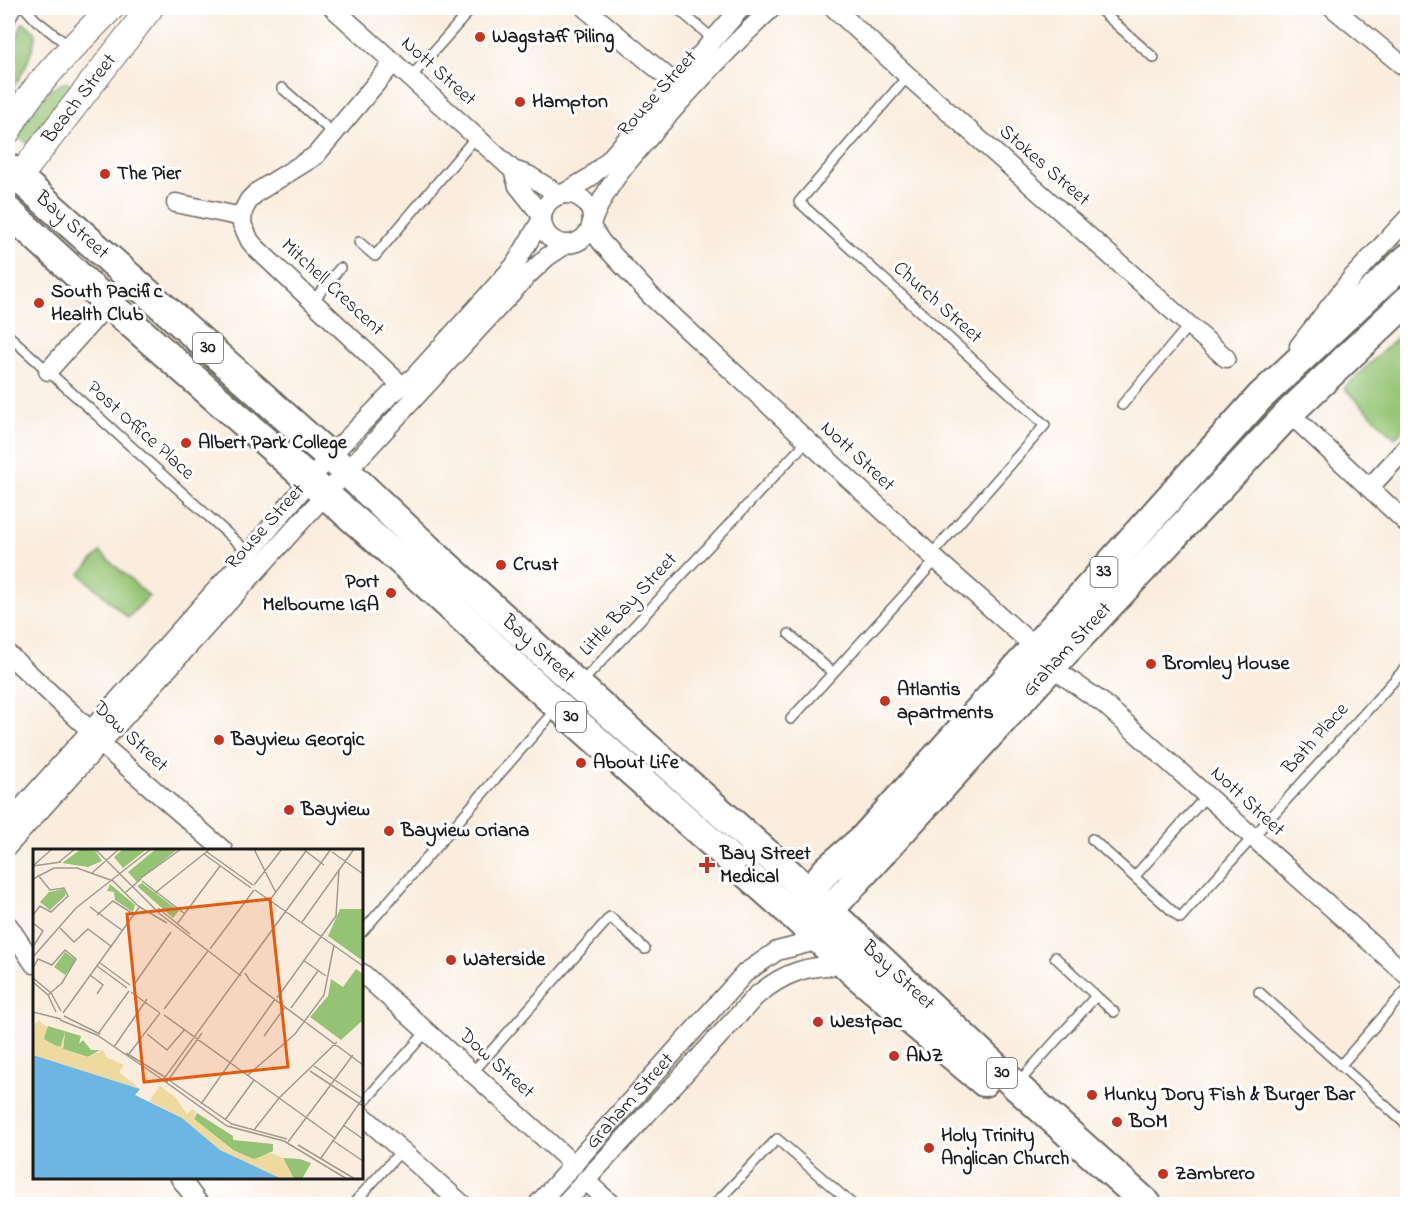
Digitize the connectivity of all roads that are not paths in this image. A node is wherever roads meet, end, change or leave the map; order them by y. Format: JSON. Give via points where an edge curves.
{"nodes":[{"id":1,"x":16,"y":8,"type":"edge"},
{"id":2,"x":25,"y":8,"type":"edge"},
{"id":3,"x":111,"y":8,"type":"edge"},
{"id":4,"x":150,"y":8,"type":"edge"},
{"id":5,"x":333,"y":8,"type":"edge"},
{"id":6,"x":472,"y":8,"type":"edge"},
{"id":7,"x":585,"y":8,"type":"edge"},
{"id":8,"x":677,"y":8,"type":"edge"},
{"id":9,"x":741,"y":8,"type":"edge"},
{"id":10,"x":772,"y":8,"type":"edge"},
{"id":11,"x":834,"y":8,"type":"edge"},
{"id":12,"x":1098,"y":8,"type":"edge"},
{"id":13,"x":1333,"y":8,"type":"edge"},
{"id":14,"x":8,"y":25,"type":"edge"},
{"id":15,"x":713,"y":39,"type":"junction"},
{"id":16,"x":72,"y":48,"type":"junction"},
{"id":17,"x":1154,"y":58,"type":"dead end"},
{"id":18,"x":394,"y":62,"type":"junction"},
{"id":19,"x":1406,"y":66,"type":"edge"},
{"id":20,"x":101,"y":70,"type":"junction"},
{"id":21,"x":908,"y":76,"type":"junction"},
{"id":22,"x":411,"y":77,"type":"junction"},
{"id":23,"x":282,"y":88,"type":"dead end"},
{"id":24,"x":681,"y":88,"type":"junction"},
{"id":25,"x":8,"y":131,"type":"edge"},
{"id":26,"x":333,"y":133,"type":"junction"},
{"id":27,"x":476,"y":137,"type":"junction"},
{"id":28,"x":513,"y":170,"type":"junction"},
{"id":29,"x":11,"y":178,"type":"edge"},
{"id":30,"x":562,"y":195,"type":"junction"},
{"id":31,"x":176,"y":203,"type":"dead end"},
{"id":32,"x":8,"y":211,"type":"edge"},
{"id":33,"x":242,"y":217,"type":"junction"},
{"id":34,"x":542,"y":218,"type":"junction"},
{"id":35,"x":1407,"y":218,"type":"edge"},
{"id":36,"x":592,"y":224,"type":"junction"},
{"id":37,"x":359,"y":242,"type":"dead end"},
{"id":38,"x":568,"y":244,"type":"junction"},
{"id":39,"x":1407,"y":258,"type":"edge"},
{"id":40,"x":340,"y":268,"type":"dead end"},
{"id":41,"x":131,"y":278,"type":"junction"},
{"id":42,"x":651,"y":296,"type":"junction"},
{"id":43,"x":1407,"y":300,"type":"edge"},
{"id":44,"x":313,"y":301,"type":"junction"},
{"id":45,"x":108,"y":303,"type":"junction"},
{"id":46,"x":1189,"y":325,"type":"junction"},
{"id":47,"x":8,"y":335,"type":"edge"},
{"id":48,"x":1226,"y":358,"type":"dead end"},
{"id":49,"x":48,"y":371,"type":"junction"},
{"id":50,"x":401,"y":385,"type":"junction"},
{"id":51,"x":1260,"y":397,"type":"junction"},
{"id":52,"x":1122,"y":405,"type":"dead end"},
{"id":53,"x":1289,"y":413,"type":"junction"},
{"id":54,"x":807,"y":441,"type":"junction"},
{"id":55,"x":1407,"y":446,"type":"edge"},
{"id":56,"x":338,"y":464,"type":"junction"},
{"id":57,"x":318,"y":488,"type":"junction"},
{"id":58,"x":1369,"y":488,"type":"junction"},
{"id":59,"x":1407,"y":524,"type":"edge"},
{"id":60,"x":249,"y":553,"type":"junction"},
{"id":61,"x":933,"y":557,"type":"junction"},
{"id":62,"x":418,"y":558,"type":"junction"},
{"id":63,"x":789,"y":634,"type":"dead end"},
{"id":64,"x":8,"y":654,"type":"edge"},
{"id":65,"x":1044,"y":657,"type":"junction"},
{"id":66,"x":1407,"y":665,"type":"edge"},
{"id":67,"x":833,"y":673,"type":"junction"},
{"id":68,"x":569,"y":696,"type":"junction"},
{"id":69,"x":791,"y":719,"type":"dead end"},
{"id":70,"x":96,"y":736,"type":"junction"},
{"id":71,"x":1207,"y":795,"type":"junction"},
{"id":72,"x":8,"y":823,"type":"edge"},
{"id":73,"x":1252,"y":837,"type":"junction"},
{"id":74,"x":1092,"y":839,"type":"dead end"},
{"id":75,"x":8,"y":846,"type":"edge"},
{"id":76,"x":222,"y":849,"type":"edge"},
{"id":77,"x":1135,"y":876,"type":"junction"},
{"id":78,"x":811,"y":917,"type":"junction"},
{"id":79,"x":8,"y":925,"type":"edge"},
{"id":80,"x":363,"y":931,"type":"edge"},
{"id":81,"x":645,"y":949,"type":"dead end"},
{"id":82,"x":1055,"y":957,"type":"dead end"},
{"id":83,"x":33,"y":962,"type":"edge"},
{"id":84,"x":847,"y":966,"type":"junction"},
{"id":85,"x":363,"y":974,"type":"edge"},
{"id":86,"x":1407,"y":976,"type":"edge"},
{"id":87,"x":1407,"y":988,"type":"edge"},
{"id":88,"x":1259,"y":992,"type":"dead end"},
{"id":89,"x":1096,"y":996,"type":"junction"},
{"id":90,"x":723,"y":999,"type":"junction"},
{"id":91,"x":748,"y":1002,"type":"junction"},
{"id":92,"x":1114,"y":1012,"type":"dead end"},
{"id":93,"x":426,"y":1032,"type":"junction"},
{"id":94,"x":1340,"y":1066,"type":"junction"},
{"id":95,"x":472,"y":1073,"type":"junction"},
{"id":96,"x":1016,"y":1086,"type":"junction"},
{"id":97,"x":363,"y":1103,"type":"edge"},
{"id":98,"x":363,"y":1116,"type":"edge"},
{"id":99,"x":1407,"y":1126,"type":"edge"},
{"id":100,"x":402,"y":1150,"type":"junction"},
{"id":101,"x":574,"y":1165,"type":"junction"},
{"id":102,"x":181,"y":1179,"type":"edge"},
{"id":103,"x":585,"y":1180,"type":"junction"},
{"id":104,"x":199,"y":1204,"type":"edge"},
{"id":105,"x":353,"y":1204,"type":"edge"},
{"id":106,"x":462,"y":1204,"type":"edge"},
{"id":107,"x":538,"y":1204,"type":"edge"},
{"id":108,"x":564,"y":1204,"type":"edge"},
{"id":109,"x":611,"y":1204,"type":"edge"},
{"id":110,"x":715,"y":1204,"type":"edge"},
{"id":111,"x":852,"y":1204,"type":"edge"},
{"id":112,"x":1118,"y":1204,"type":"edge"},
{"id":113,"x":1147,"y":1204,"type":"edge"}],
"edges":[{"from":1,"to":14,"type":"lane"},
{"from":2,"to":16,"type":"lane"},
{"from":3,"to":16,"type":"street","name":"Beach Street"},
{"from":4,"to":20,"type":"street","name":"Beach Street"},
{"from":5,"to":18,"type":"street","name":"Nott Street"},
{"from":6,"to":22,"type":"lane"},
{"from":7,"to":24,"type":"street"},
{"from":8,"to":15,"type":"lane"},
{"from":9,"to":15,"type":"street","name":"Rouse Street"},
{"from":10,"to":24,"type":"street","name":"Rouse Street"},
{"from":11,"to":21,"type":"street","name":"Stokes Street"},
{"from":12,"to":17,"type":"lane"},
{"from":13,"to":19,"type":"street"},
{"from":15,"to":24,"type":"street","name":"Rouse Street"},
{"from":16,"to":20,"type":"street"},
{"from":16,"to":25,"type":"street","name":"Beach Street","via":[[25,103]]},
{"from":18,"to":22,"type":"street","name":"Nott Street"},
{"from":18,"to":26,"type":"street"},
{"from":20,"to":29,"type":"street","name":"Beach Street"},
{"from":21,"to":46,"type":"street","name":"Stokes Street"},
{"from":21,"to":61,"type":"lane","name":"Church Street","via":[[799,202],[1045,425]]},
{"from":22,"to":27,"type":"street","name":"Nott Street"},
{"from":23,"to":26,"type":"lane"},
{"from":24,"to":30,"type":"street","name":"Rouse Street","via":[[602,167]]},
{"from":24,"to":36,"type":"street","name":"Rouse Street","via":[[613,179]]},
{"from":26,"to":33,"type":"street","via":[[311,159],[251,197]]},
{"from":27,"to":28,"type":"street","name":"Nott Street"},
{"from":27,"to":37,"type":"lane","via":[[375,256]]},
{"from":28,"to":30,"type":"street","name":"Nott Street","via":[[528,174]]},
{"from":28,"to":34,"type":"street","name":"Nott Street","via":[[518,186]]},
{"from":29,"to":41,"type":"main road","name":"Bay Street","number":"30"},
{"from":30,"to":34,"type":"street","via":[[546,205]]},
{"from":30,"to":36,"type":"street","via":[[584,200]]},
{"from":31,"to":33,"type":"street"},
{"from":32,"to":45,"type":"main road","name":"Bay Street","number":"30"},
{"from":33,"to":44,"type":"street","name":"Mitchell Crescent","via":[[250,241]]},
{"from":34,"to":38,"type":"street","via":[[548,236]]},
{"from":34,"to":50,"type":"street","name":"Rouse Street","via":[[514,266],[420,370]]},
{"from":35,"to":51,"type":"street","name":"Graham Street","via":[[1344,288]]},
{"from":36,"to":38,"type":"street","via":[[585,237]]},
{"from":36,"to":42,"type":"street","name":"Nott Street","via":[[602,243]]},
{"from":38,"to":42,"type":"street","name":"Nott Street","via":[[584,247]]},
{"from":38,"to":56,"type":"street","name":"Rouse Street","via":[[529,274]]},
{"from":39,"to":51,"type":"main road","name":"Graham Street","number":"33"},
{"from":40,"to":44,"type":"lane"},
{"from":41,"to":45,"type":"street"},
{"from":41,"to":56,"type":"main road","name":"Bay Street","number":"30"},
{"from":42,"to":54,"type":"street","name":"Nott Street"},
{"from":43,"to":53,"type":"main road","name":"Graham Street","number":"33"},
{"from":44,"to":50,"type":"street","name":"Mitchell Crescent"},
{"from":45,"to":49,"type":"street"},
{"from":45,"to":57,"type":"main road","name":"Bay Street","number":"30"},
{"from":46,"to":48,"type":"street","name":"Stokes Street"},
{"from":46,"to":52,"type":"lane"},
{"from":47,"to":49,"type":"lane","name":"Post Office Place"},
{"from":49,"to":60,"type":"lane","name":"Post Office Place"},
{"from":50,"to":56,"type":"street","name":"Rouse Street","via":[[375,408]]},
{"from":51,"to":65,"type":"main road","name":"Graham Street","number":"33"},
{"from":53,"to":58,"type":"street"},
{"from":53,"to":65,"type":"main road","name":"Graham Street","number":"33"},
{"from":54,"to":61,"type":"street","name":"Nott Street"},
{"from":54,"to":68,"type":"lane","name":"Little Bay Street"},
{"from":55,"to":58,"type":"street"},
{"from":56,"to":57,"type":"street","name":"Rouse Street"},
{"from":56,"to":62,"type":"main road","name":"Bay Street","number":"30"},
{"from":57,"to":60,"type":"street","name":"Rouse Street"},
{"from":57,"to":62,"type":"main road","name":"Bay Street","number":"30"},
{"from":57,"to":70,"type":"street","name":"Rouse Street"},
{"from":58,"to":59,"type":"street"},
{"from":60,"to":70,"type":"street","name":"Rouse Street"},
{"from":61,"to":65,"type":"street","name":"Nott Street"},
{"from":61,"to":67,"type":"lane"},
{"from":62,"to":68,"type":"main road","name":"Bay Street","number":"30"},
{"from":63,"to":67,"type":"lane"},
{"from":64,"to":70,"type":"street","name":"Dow Street"},
{"from":65,"to":71,"type":"street","name":"Nott Street","via":[[1104,703]]},
{"from":65,"to":78,"type":"main road","name":"Graham Street","number":"33"},
{"from":66,"to":73,"type":"lane","name":"Bath Place"},
{"from":67,"to":69,"type":"lane"},
{"from":68,"to":78,"type":"main road","name":"Bay Street","number":"30","via":[[646,744]]},
{"from":68,"to":80,"type":"lane","name":"Little Bay Street"},
{"from":70,"to":72,"type":"street","name":"Rouse Street"},
{"from":70,"to":75,"type":"street","name":"Rouse Street"},
{"from":70,"to":76,"type":"street","name":"Dow Street"},
{"from":71,"to":73,"type":"street","name":"Nott Street"},
{"from":71,"to":77,"type":"lane"},
{"from":73,"to":77,"type":"lane","name":"Bath Place","via":[[1180,918]]},
{"from":73,"to":86,"type":"street","name":"Nott Street"},
{"from":74,"to":77,"type":"lane"},
{"from":78,"to":84,"type":"main road","name":"Bay Street","number":"30"},
{"from":78,"to":90,"type":"street","name":"Graham Street","via":[[785,948],[745,974]]},
{"from":78,"to":96,"type":"main road","name":"Bay Street","number":"30","via":[[859,940]]},
{"from":79,"to":83,"type":"street"},
{"from":81,"to":95,"type":"lane","via":[[610,917]]},
{"from":82,"to":89,"type":"lane"},
{"from":84,"to":91,"type":"street","name":"Graham Street","via":[[818,966],[793,972]]},
{"from":84,"to":112,"type":"main road","name":"Bay Street","number":"30","via":[[963,1063]]},
{"from":85,"to":93,"type":"street","name":"Dow Street"},
{"from":87,"to":94,"type":"lane"},
{"from":88,"to":94,"type":"lane"},
{"from":89,"to":92,"type":"lane"},
{"from":89,"to":96,"type":"lane"},
{"from":90,"to":91,"type":"street"},
{"from":90,"to":101,"type":"street","name":"Graham Street"},
{"from":91,"to":103,"type":"street","name":"Graham Street"},
{"from":93,"to":95,"type":"street","name":"Dow Street"},
{"from":93,"to":97,"type":"lane"},
{"from":94,"to":99,"type":"lane"},
{"from":95,"to":101,"type":"street","name":"Dow Street"},
{"from":96,"to":113,"type":"main road","name":"Bay Street","number":"30"},
{"from":98,"to":100,"type":"street"},
{"from":100,"to":105,"type":"lane"},
{"from":100,"to":106,"type":"street"},
{"from":101,"to":107,"type":"street","name":"Graham Street"},
{"from":102,"to":104,"type":"street"},
{"from":103,"to":108,"type":"street","name":"Graham Street"},
{"from":103,"to":109,"type":"street"},
{"from":110,"to":111,"type":"lane","via":[[777,1139]]}]}
